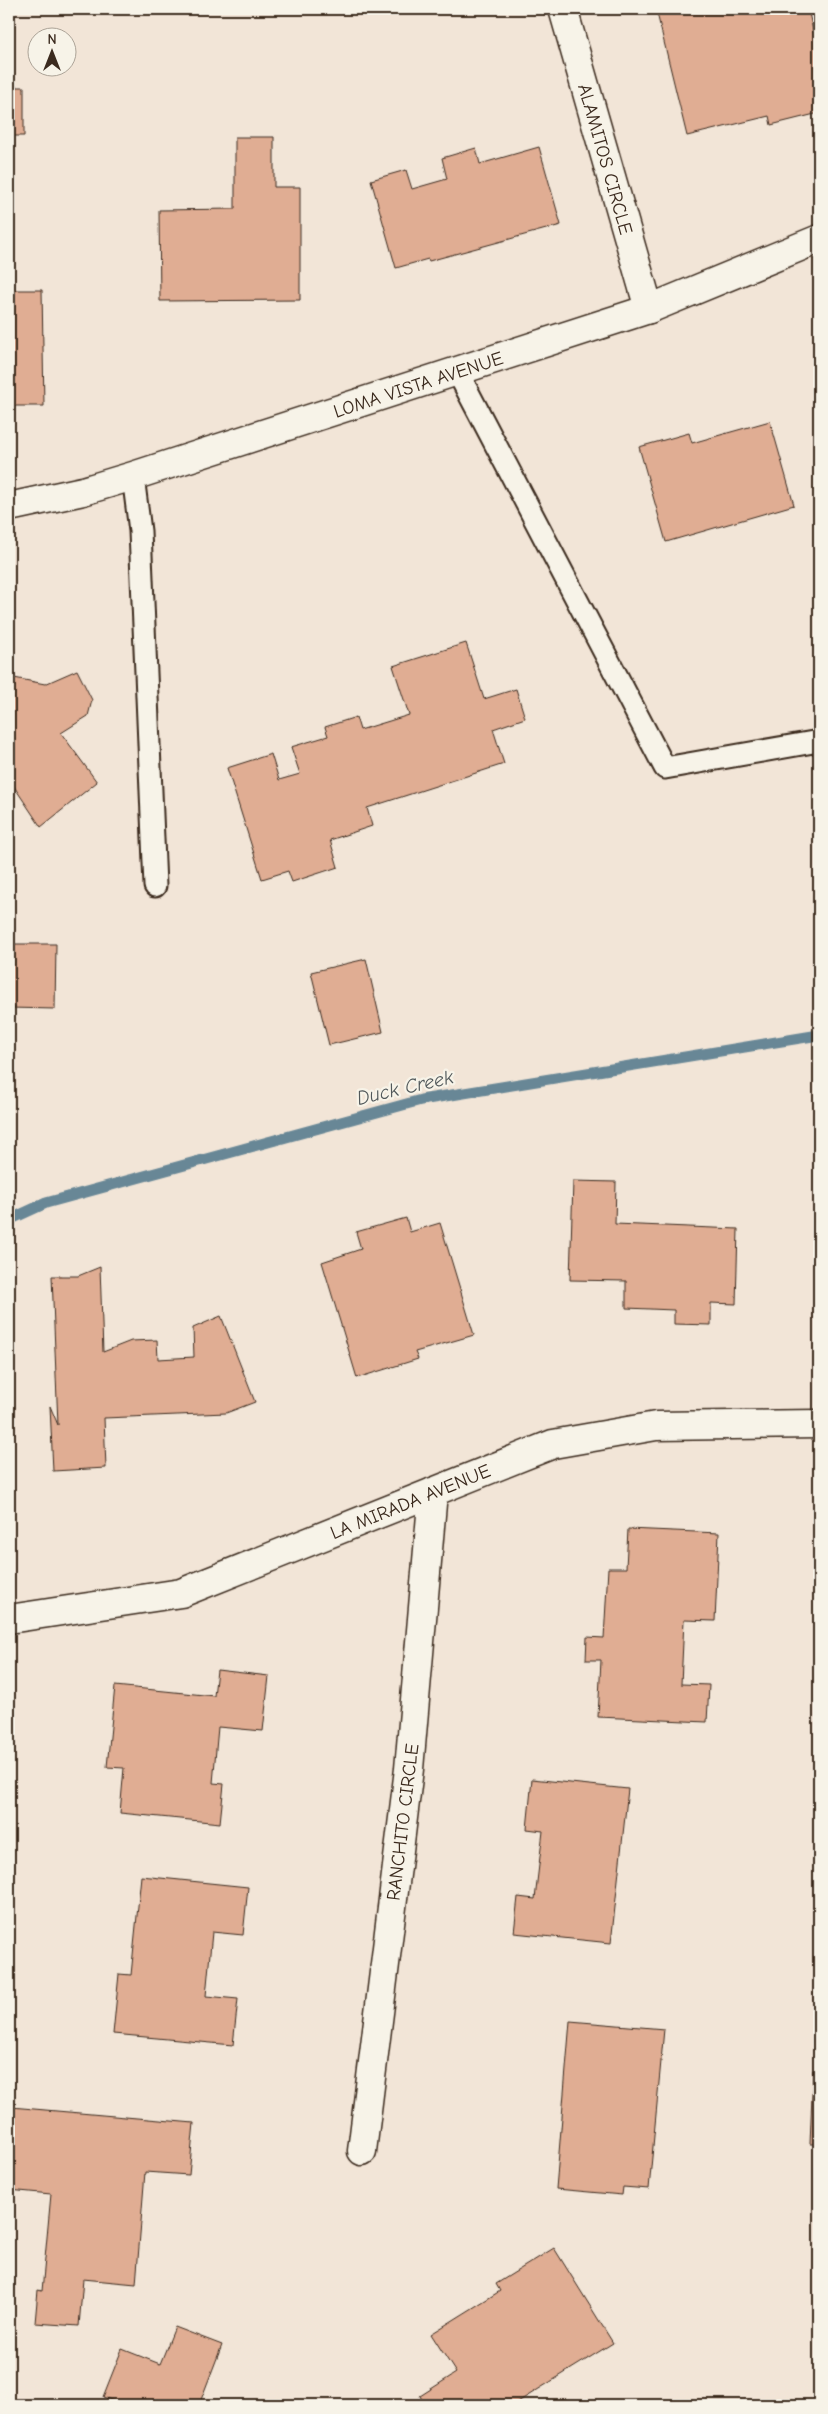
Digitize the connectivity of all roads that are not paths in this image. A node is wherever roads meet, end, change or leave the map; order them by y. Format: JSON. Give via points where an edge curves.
{"nodes":[{"id":1,"x":563,"y":9,"type":"edge"},
{"id":2,"x":819,"y":239,"type":"edge"},
{"id":3,"x":649,"y":309,"type":"junction"},
{"id":4,"x":457,"y":371,"type":"junction"},
{"id":5,"x":133,"y":476,"type":"junction"},
{"id":6,"x":9,"y":507,"type":"edge"},
{"id":7,"x":819,"y":741,"type":"edge"},
{"id":8,"x":155,"y":886,"type":"dead end"},
{"id":9,"x":819,"y":1424,"type":"edge"},
{"id":10,"x":432,"y":1492,"type":"junction"},
{"id":11,"x":9,"y":1619,"type":"edge"},
{"id":12,"x":362,"y":2151,"type":"dead end"}],
"edges":[{"from":1,"to":3,"type":"street","name":"ALAMITOS CIRCLE"},
{"from":2,"to":3,"type":"street","name":"LOMA VISTA AVENUE"},
{"from":3,"to":4,"type":"street","name":"LOMA VISTA AVENUE"},
{"from":4,"to":5,"type":"street","name":"LOMA VISTA AVENUE"},
{"from":4,"to":7,"type":"lane","via":[[664,768]]},
{"from":5,"to":6,"type":"street","name":"LOMA VISTA AVENUE"},
{"from":5,"to":8,"type":"lane","via":[[140,531]]},
{"from":9,"to":10,"type":"street","name":"LA MIRADA AVENUE","via":[[637,1429],[552,1444]]},
{"from":10,"to":11,"type":"street","name":"LA MIRADA AVENUE","via":[[181,1594]]},
{"from":10,"to":12,"type":"street","name":"RANCHITO CIRCLE","via":[[409,1769]]}]}
